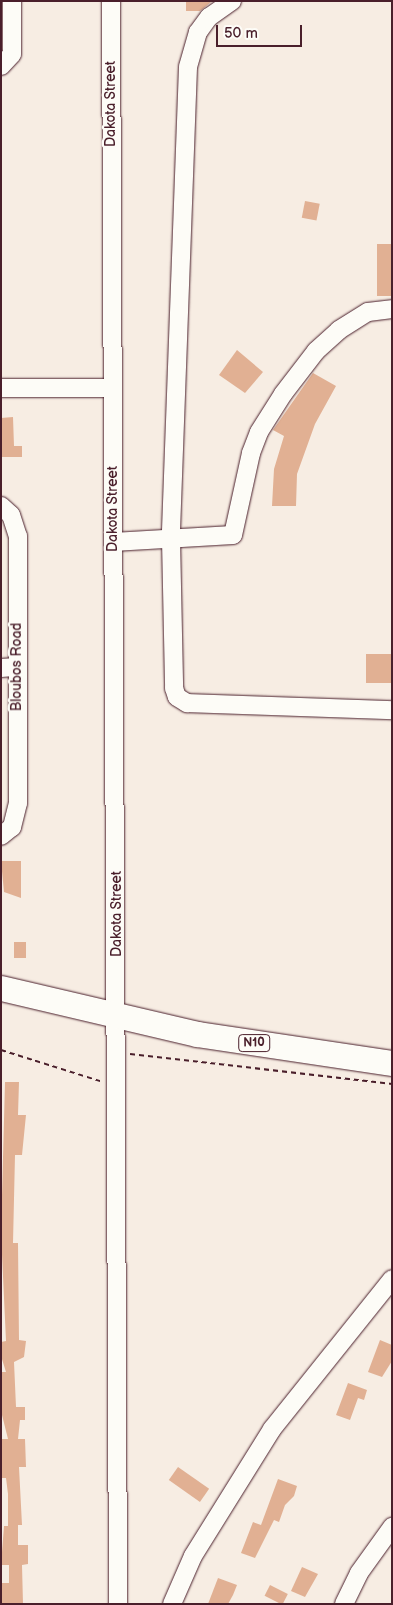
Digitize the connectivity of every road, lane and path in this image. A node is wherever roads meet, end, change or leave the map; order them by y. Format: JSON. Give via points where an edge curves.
{"nodes":[{"id":1,"x":12,"y":1,"type":"edge"},
{"id":2,"x":111,"y":1,"type":"edge"},
{"id":3,"x":232,"y":1,"type":"edge"},
{"id":4,"x":4,"y":64,"type":"edge"},
{"id":5,"x":392,"y":309,"type":"edge"},
{"id":6,"x":1,"y":388,"type":"edge"},
{"id":7,"x":112,"y":388,"type":"junction"},
{"id":8,"x":4,"y":508,"type":"edge"},
{"id":9,"x":171,"y":539,"type":"junction"},
{"id":10,"x":113,"y":542,"type":"junction"},
{"id":11,"x":9,"y":667,"type":"edge"},
{"id":12,"x":392,"y":710,"type":"edge"},
{"id":13,"x":6,"y":831,"type":"edge"},
{"id":14,"x":1,"y":988,"type":"edge"},
{"id":15,"x":117,"y":1017,"type":"junction"},
{"id":16,"x":1,"y":1050,"type":"edge"},
{"id":17,"x":117,"y":1052,"type":"junction"},
{"id":18,"x":392,"y":1063,"type":"edge"},
{"id":19,"x":392,"y":1084,"type":"edge"},
{"id":20,"x":117,"y":1088,"type":"junction"},
{"id":21,"x":392,"y":1279,"type":"edge"},
{"id":22,"x":392,"y":1527,"type":"edge"},
{"id":23,"x":118,"y":1604,"type":"edge"},
{"id":24,"x":172,"y":1604,"type":"edge"},
{"id":25,"x":344,"y":1604,"type":"edge"}],
"edges":[{"from":1,"to":4,"type":"street","via":[[12,49]]},
{"from":2,"to":7,"type":"street","name":"Dakota Street"},
{"from":3,"to":9,"type":"street","via":[[214,13],[198,32],[188,67]]},
{"from":5,"to":9,"type":"street","via":[[368,312],[339,330],[288,387],[254,446],[232,535]]},
{"from":6,"to":7,"type":"street"},
{"from":7,"to":10,"type":"street","name":"Dakota Street"},
{"from":8,"to":11,"type":"street","name":"Bloubos Road","via":[[18,536]]},
{"from":9,"to":10,"type":"street"},
{"from":9,"to":12,"type":"street","via":[[172,677],[179,700],[187,704]]},
{"from":10,"to":15,"type":"street","name":"Dakota Street"},
{"from":11,"to":13,"type":"street","name":"Bloubos Road","via":[[18,803]]},
{"from":14,"to":15,"type":"highway","number":"N10"},
{"from":15,"to":17,"type":"street","name":"Dakota Street"},
{"from":15,"to":18,"type":"highway","number":"N10","via":[[197,1034]]},
{"from":16,"to":20,"type":"path","via":[[66,1068]]},
{"from":17,"to":19,"type":"path"},
{"from":17,"to":20,"type":"street","name":"Dakota Street"},
{"from":20,"to":23,"type":"street","name":"Dakota Street"},
{"from":21,"to":24,"type":"street","via":[[272,1428],[193,1556]]},
{"from":22,"to":25,"type":"street","via":[[359,1573]]}]}
